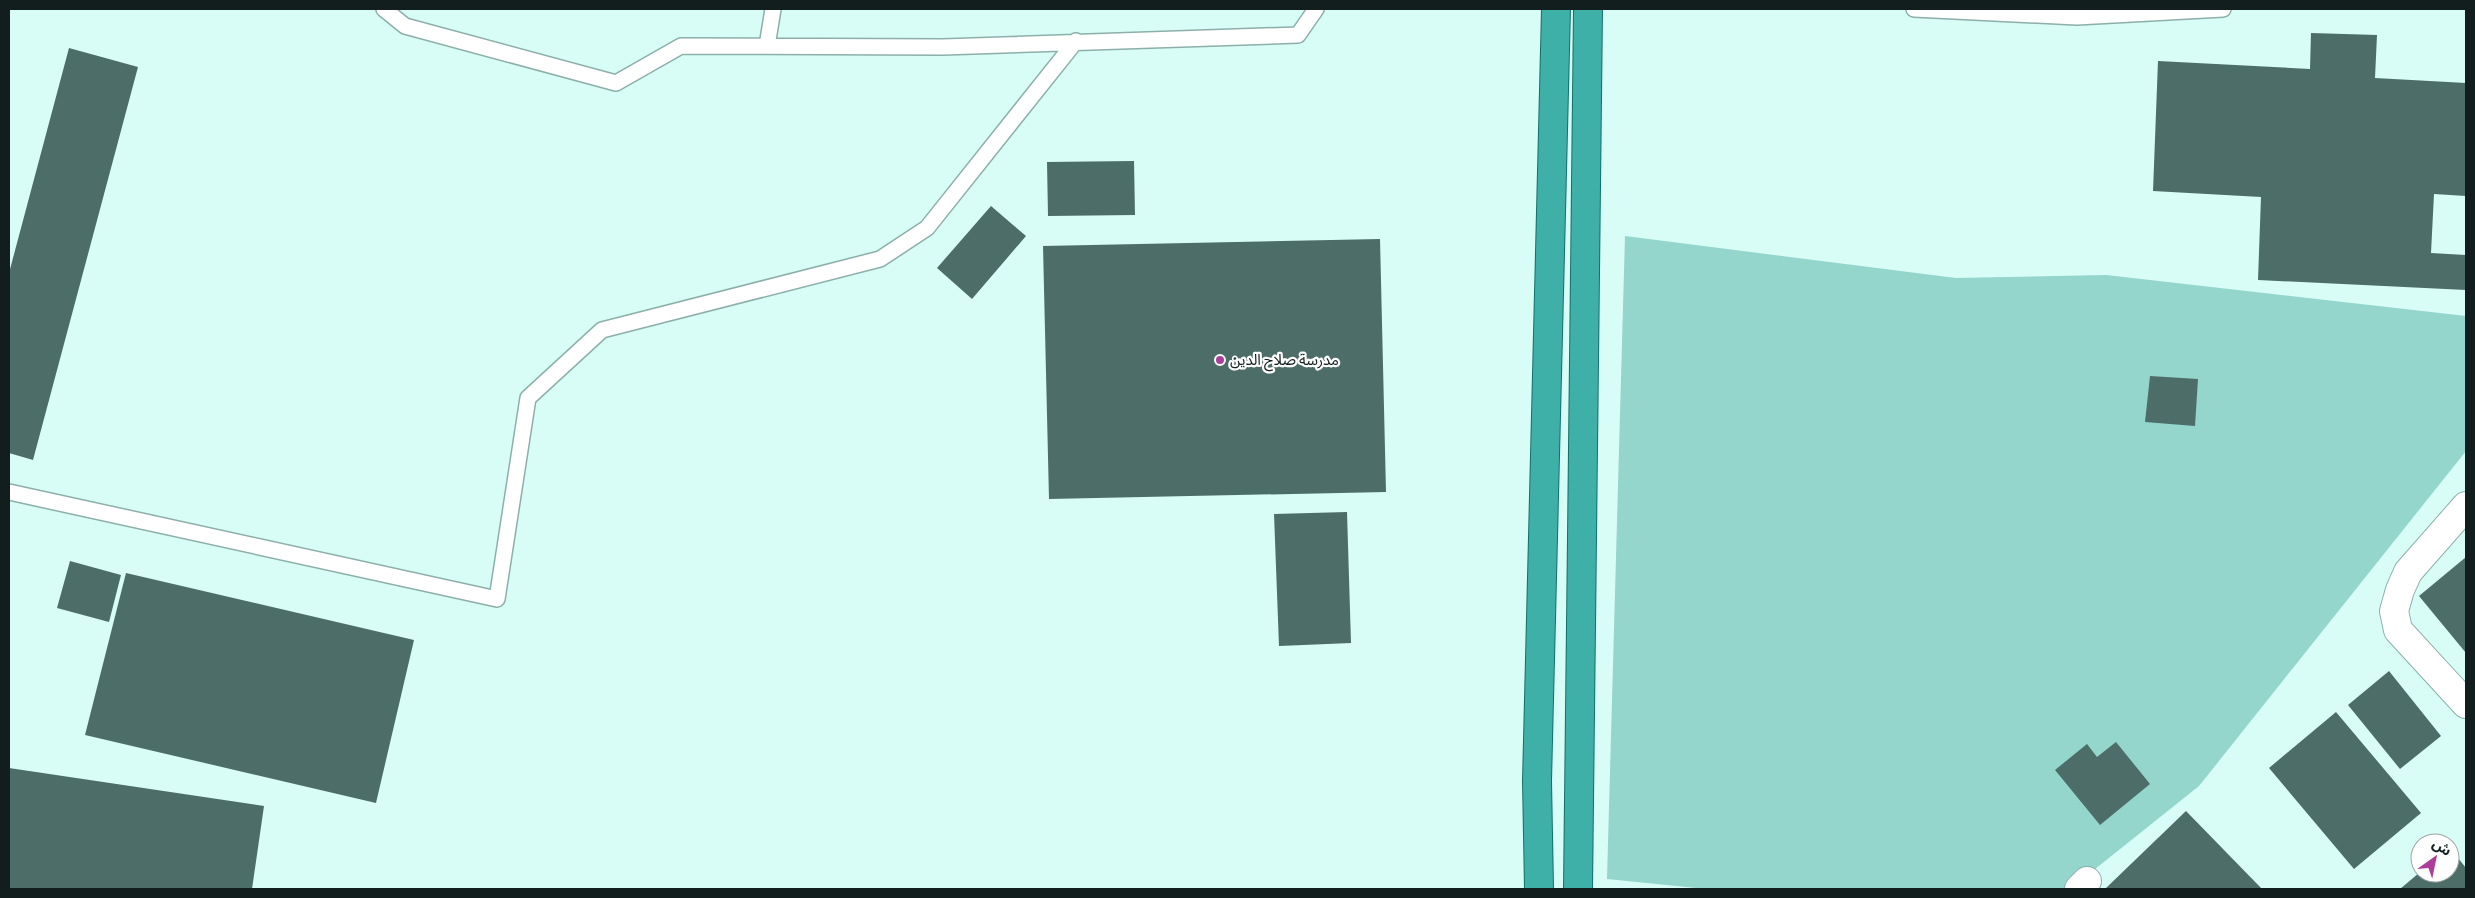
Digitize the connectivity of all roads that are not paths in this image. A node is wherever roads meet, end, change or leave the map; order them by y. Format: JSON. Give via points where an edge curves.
{"nodes":[{"id":1,"x":384,"y":9,"type":"edge"},
{"id":2,"x":773,"y":9,"type":"edge"},
{"id":3,"x":1316,"y":9,"type":"edge"},
{"id":4,"x":1556,"y":9,"type":"edge"},
{"id":5,"x":1588,"y":9,"type":"edge"},
{"id":6,"x":1914,"y":9,"type":"edge"},
{"id":7,"x":2223,"y":9,"type":"edge"},
{"id":8,"x":2076,"y":13,"type":"edge"},
{"id":9,"x":1076,"y":41,"type":"junction"},
{"id":10,"x":768,"y":46,"type":"junction"},
{"id":11,"x":9,"y":492,"type":"edge"},
{"id":12,"x":2466,"y":506,"type":"edge"},
{"id":13,"x":2466,"y":704,"type":"edge"},
{"id":14,"x":1539,"y":889,"type":"edge"},
{"id":15,"x":1578,"y":889,"type":"edge"}],
"edges":[{"from":1,"to":10,"type":"lane","via":[[405,26],[616,83],[680,46]]},
{"from":2,"to":10,"type":"lane"},
{"from":3,"to":9,"type":"lane","via":[[1298,35]]},
{"from":4,"to":14,"type":"highway","via":[[1537,781]]},
{"from":5,"to":15,"type":"highway"},
{"from":6,"to":8,"type":"lane"},
{"from":7,"to":8,"type":"lane"},
{"from":9,"to":10,"type":"lane","via":[[943,47]]},
{"from":9,"to":11,"type":"lane","via":[[927,228],[880,259],[602,330],[528,398],[496,599]]},
{"from":12,"to":13,"type":"street","via":[[2408,572],[2394,611],[2398,630]]}]}
